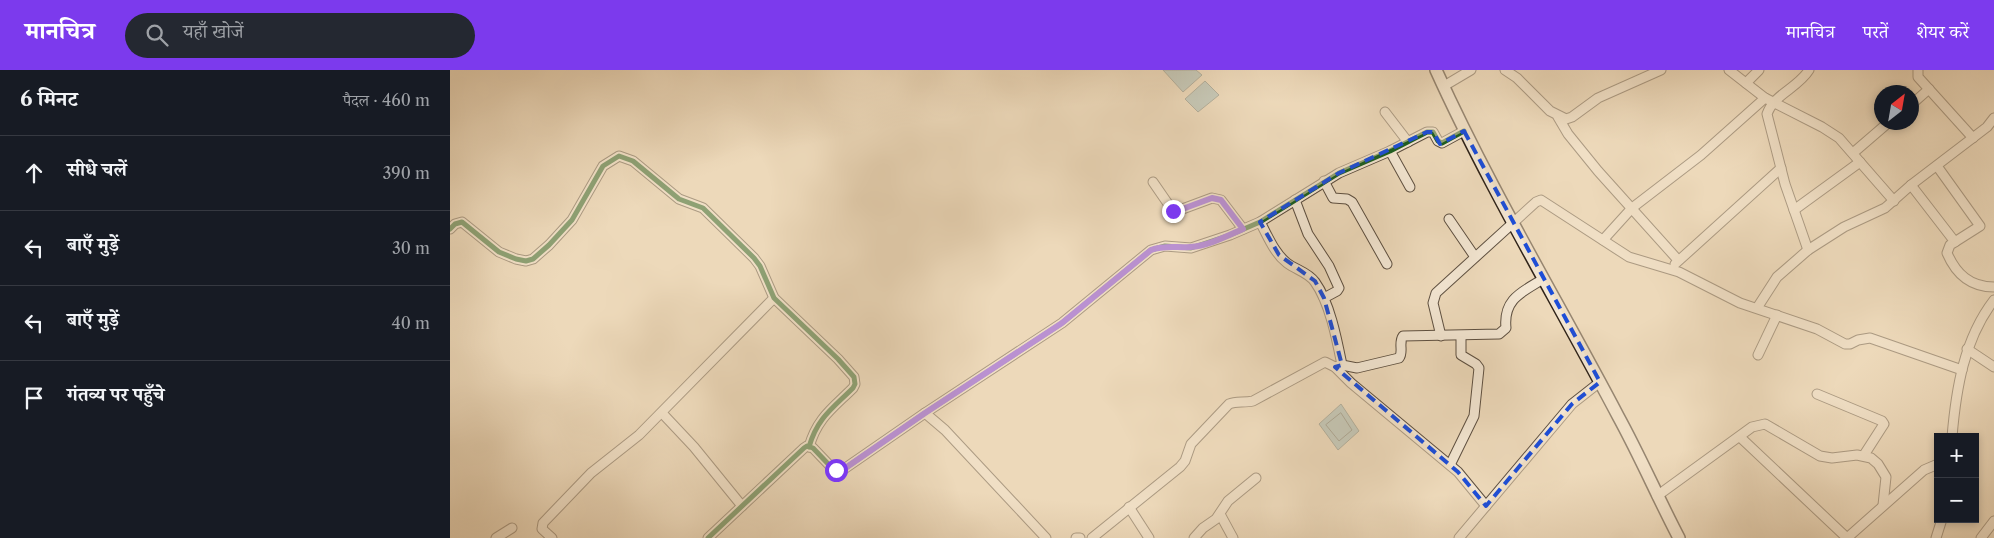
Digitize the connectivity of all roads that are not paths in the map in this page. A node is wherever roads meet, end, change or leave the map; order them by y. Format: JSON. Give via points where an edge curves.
{"nodes":[{"id":1,"x":1436,"y":70,"type":"edge"},
{"id":2,"x":1472,"y":70,"type":"edge"},
{"id":3,"x":1505,"y":70,"type":"edge"},
{"id":4,"x":1661,"y":70,"type":"edge"},
{"id":5,"x":1729,"y":70,"type":"edge"},
{"id":6,"x":1759,"y":70,"type":"edge"},
{"id":7,"x":1808,"y":70,"type":"edge"},
{"id":8,"x":1918,"y":70,"type":"edge"},
{"id":9,"x":1746,"y":83,"type":"junction"},
{"id":10,"x":1444,"y":86,"type":"junction"},
{"id":11,"x":1929,"y":89,"type":"junction"},
{"id":12,"x":1919,"y":98,"type":"edge"},
{"id":13,"x":1769,"y":100,"type":"junction"},
{"id":14,"x":1385,"y":112,"type":"dead end"},
{"id":15,"x":1558,"y":116,"type":"junction"},
{"id":16,"x":1994,"y":118,"type":"edge"},
{"id":17,"x":1880,"y":130,"type":"edge"},
{"id":18,"x":1990,"y":130,"type":"edge"},
{"id":19,"x":1464,"y":131,"type":"junction"},
{"id":20,"x":1973,"y":138,"type":"junction"},
{"id":21,"x":1408,"y":142,"type":"junction"},
{"id":22,"x":1390,"y":151,"type":"junction"},
{"id":23,"x":1853,"y":153,"type":"junction"},
{"id":24,"x":1860,"y":162,"type":"junction"},
{"id":25,"x":1937,"y":166,"type":"junction"},
{"id":26,"x":1781,"y":168,"type":"junction"},
{"id":27,"x":1324,"y":181,"type":"junction"},
{"id":28,"x":1153,"y":182,"type":"dead end"},
{"id":29,"x":1911,"y":185,"type":"junction"},
{"id":30,"x":1410,"y":187,"type":"dead end"},
{"id":31,"x":1295,"y":200,"type":"junction"},
{"id":32,"x":1894,"y":201,"type":"junction"},
{"id":33,"x":1632,"y":208,"type":"junction"},
{"id":34,"x":1794,"y":210,"type":"junction"},
{"id":35,"x":1448,"y":220,"type":"dead end"},
{"id":36,"x":1260,"y":222,"type":"junction"},
{"id":37,"x":1513,"y":224,"type":"junction"},
{"id":38,"x":450,"y":229,"type":"edge"},
{"id":39,"x":1243,"y":229,"type":"junction"},
{"id":40,"x":1603,"y":240,"type":"junction"},
{"id":41,"x":1955,"y":242,"type":"junction"},
{"id":42,"x":1808,"y":250,"type":"junction"},
{"id":43,"x":1475,"y":257,"type":"junction"},
{"id":44,"x":1678,"y":260,"type":"junction"},
{"id":45,"x":1387,"y":264,"type":"dead end"},
{"id":46,"x":1671,"y":270,"type":"junction"},
{"id":47,"x":1543,"y":279,"type":"junction"},
{"id":48,"x":1994,"y":287,"type":"edge"},
{"id":49,"x":774,"y":298,"type":"junction"},
{"id":50,"x":1324,"y":298,"type":"junction"},
{"id":51,"x":1994,"y":300,"type":"edge"},
{"id":52,"x":1757,"y":308,"type":"junction"},
{"id":53,"x":1776,"y":314,"type":"junction"},
{"id":54,"x":1441,"y":336,"type":"junction"},
{"id":55,"x":1461,"y":336,"type":"junction"},
{"id":56,"x":1967,"y":349,"type":"junction"},
{"id":57,"x":1758,"y":355,"type":"dead end"},
{"id":58,"x":1339,"y":366,"type":"junction"},
{"id":59,"x":1994,"y":367,"type":"edge"},
{"id":60,"x":1962,"y":370,"type":"junction"},
{"id":61,"x":1600,"y":382,"type":"junction"},
{"id":62,"x":1816,"y":394,"type":"dead end"},
{"id":63,"x":662,"y":413,"type":"junction"},
{"id":64,"x":925,"y":413,"type":"junction"},
{"id":65,"x":1952,"y":433,"type":"edge"},
{"id":66,"x":1740,"y":437,"type":"junction"},
{"id":67,"x":809,"y":447,"type":"junction"},
{"id":68,"x":1864,"y":455,"type":"junction"},
{"id":69,"x":1450,"y":464,"type":"junction"},
{"id":70,"x":1934,"y":466,"type":"edge"},
{"id":71,"x":1256,"y":478,"type":"dead end"},
{"id":72,"x":1657,"y":496,"type":"junction"},
{"id":73,"x":1883,"y":505,"type":"junction"},
{"id":74,"x":742,"y":506,"type":"junction"},
{"id":75,"x":1486,"y":506,"type":"junction"},
{"id":76,"x":1129,"y":507,"type":"junction"},
{"id":77,"x":1220,"y":514,"type":"junction"},
{"id":78,"x":1994,"y":521,"type":"edge"},
{"id":79,"x":1941,"y":523,"type":"edge"},
{"id":80,"x":512,"y":528,"type":"dead end"},
{"id":81,"x":1196,"y":537,"type":"edge"},
{"id":82,"x":496,"y":538,"type":"edge"},
{"id":83,"x":552,"y":538,"type":"edge"},
{"id":84,"x":708,"y":538,"type":"edge"},
{"id":85,"x":1046,"y":538,"type":"edge"},
{"id":86,"x":1092,"y":538,"type":"edge"},
{"id":87,"x":1149,"y":538,"type":"edge"},
{"id":88,"x":1233,"y":538,"type":"edge"},
{"id":89,"x":1459,"y":538,"type":"edge"},
{"id":90,"x":1679,"y":538,"type":"edge"},
{"id":91,"x":1847,"y":538,"type":"edge"},
{"id":92,"x":1936,"y":538,"type":"edge"},
{"id":93,"x":1981,"y":538,"type":"edge"}],
"edges":[{"from":1,"to":10,"type":"street"},
{"from":2,"to":10,"type":"street"},
{"from":3,"to":15,"type":"street"},
{"from":4,"to":15,"type":"street","via":[[1598,98],[1572,117]]},
{"from":5,"to":9,"type":"street"},
{"from":6,"to":9,"type":"street"},
{"from":7,"to":13,"type":"street","via":[[1802,79]]},
{"from":8,"to":11,"type":"street","via":[[1918,77]]},
{"from":9,"to":13,"type":"street"},
{"from":10,"to":19,"type":"street"},
{"from":11,"to":12,"type":"street"},
{"from":11,"to":20,"type":"street"},
{"from":13,"to":23,"type":"street","via":[[1822,127]]},
{"from":13,"to":26,"type":"street","via":[[1767,114]]},
{"from":13,"to":33,"type":"street"},
{"from":14,"to":21,"type":"street"},
{"from":15,"to":33,"type":"street","via":[[1568,134]]},
{"from":16,"to":18,"type":"street"},
{"from":17,"to":23,"type":"street"},
{"from":18,"to":20,"type":"street"},
{"from":19,"to":21,"type":"street","via":[[1442,143],[1429,131]]},
{"from":19,"to":37,"type":"street"},
{"from":20,"to":25,"type":"street"},
{"from":21,"to":22,"type":"street"},
{"from":22,"to":27,"type":"street"},
{"from":22,"to":30,"type":"street"},
{"from":23,"to":24,"type":"street"},
{"from":24,"to":32,"type":"street"},
{"from":24,"to":34,"type":"street"},
{"from":25,"to":29,"type":"street"},
{"from":25,"to":41,"type":"street","via":[[1979,224],[1979,228]]},
{"from":26,"to":34,"type":"street"},
{"from":26,"to":44,"type":"street"},
{"from":27,"to":31,"type":"street"},
{"from":27,"to":45,"type":"street","via":[[1333,198],[1352,202]]},
{"from":28,"to":39,"type":"street","via":[[1173,211],[1216,198]]},
{"from":29,"to":32,"type":"street"},
{"from":29,"to":41,"type":"street"},
{"from":31,"to":36,"type":"street"},
{"from":31,"to":50,"type":"street","via":[[1308,234],[1338,284],[1337,291]]},
{"from":32,"to":42,"type":"street"},
{"from":33,"to":40,"type":"street"},
{"from":33,"to":44,"type":"street"},
{"from":34,"to":42,"type":"street"},
{"from":35,"to":43,"type":"street"},
{"from":36,"to":39,"type":"street"},
{"from":36,"to":50,"type":"street","via":[[1279,256],[1315,281]]},
{"from":37,"to":40,"type":"street","via":[[1541,200]]},
{"from":37,"to":43,"type":"street"},
{"from":37,"to":47,"type":"street"},
{"from":38,"to":49,"type":"street","via":[[462,222],[499,252],[516,259],[533,259],[572,220],[602,166],[619,156],[626,157],[679,199],[703,208],[714,218],[754,258]]},
{"from":39,"to":64,"type":"street","via":[[1191,248],[1165,246],[1151,250],[1062,323]]},
{"from":40,"to":46,"type":"street","via":[[1629,257]]},
{"from":41,"to":48,"type":"street","via":[[1947,253],[1957,270],[1970,282]]},
{"from":42,"to":52,"type":"street","via":[[1777,277]]},
{"from":43,"to":54,"type":"street","via":[[1434,297]]},
{"from":44,"to":46,"type":"street"},
{"from":46,"to":52,"type":"street"},
{"from":47,"to":55,"type":"street","via":[[1510,302],[1504,331]]},
{"from":47,"to":61,"type":"street"},
{"from":49,"to":63,"type":"street"},
{"from":49,"to":67,"type":"street","via":[[838,359],[855,380],[853,388],[820,421]]},
{"from":50,"to":58,"type":"street"},
{"from":51,"to":56,"type":"street"},
{"from":52,"to":53,"type":"street"},
{"from":53,"to":57,"type":"street"},
{"from":53,"to":60,"type":"street","via":[[1817,329],[1845,344],[1870,338]]},
{"from":54,"to":55,"type":"street"},
{"from":54,"to":58,"type":"street","via":[[1403,336],[1399,358],[1357,368]]},
{"from":55,"to":69,"type":"street","via":[[1462,355],[1479,368],[1476,409]]},
{"from":56,"to":59,"type":"street"},
{"from":56,"to":60,"type":"street"},
{"from":58,"to":69,"type":"street","via":[[1351,383]]},
{"from":58,"to":76,"type":"street","via":[[1320,363],[1253,401],[1228,404],[1191,444],[1180,467]]},
{"from":60,"to":65,"type":"street"},
{"from":61,"to":72,"type":"street"},
{"from":61,"to":75,"type":"street","via":[[1572,404]]},
{"from":62,"to":68,"type":"street","via":[[1882,421],[1884,424]]},
{"from":63,"to":74,"type":"street"},
{"from":63,"to":83,"type":"street","via":[[591,473],[543,523],[542,529]]},
{"from":64,"to":67,"type":"street","via":[[840,470],[833,469]]},
{"from":64,"to":85,"type":"street","via":[[945,430]]},
{"from":66,"to":68,"type":"street","via":[[1752,427],[1765,424],[1820,456]]},
{"from":66,"to":72,"type":"street"},
{"from":66,"to":91,"type":"street"},
{"from":67,"to":74,"type":"street","via":[[804,448]]},
{"from":68,"to":73,"type":"street","via":[[1878,464],[1886,477]]},
{"from":69,"to":75,"type":"street"},
{"from":70,"to":73,"type":"street","via":[[1924,470]]},
{"from":71,"to":77,"type":"street","via":[[1228,501]]},
{"from":72,"to":90,"type":"street"},
{"from":73,"to":91,"type":"street"},
{"from":74,"to":84,"type":"street"},
{"from":75,"to":89,"type":"street"},
{"from":76,"to":86,"type":"street"},
{"from":76,"to":87,"type":"street"},
{"from":77,"to":81,"type":"street"},
{"from":77,"to":88,"type":"street"},
{"from":78,"to":93,"type":"street"},
{"from":79,"to":92,"type":"street"},
{"from":80,"to":82,"type":"street"}]}
